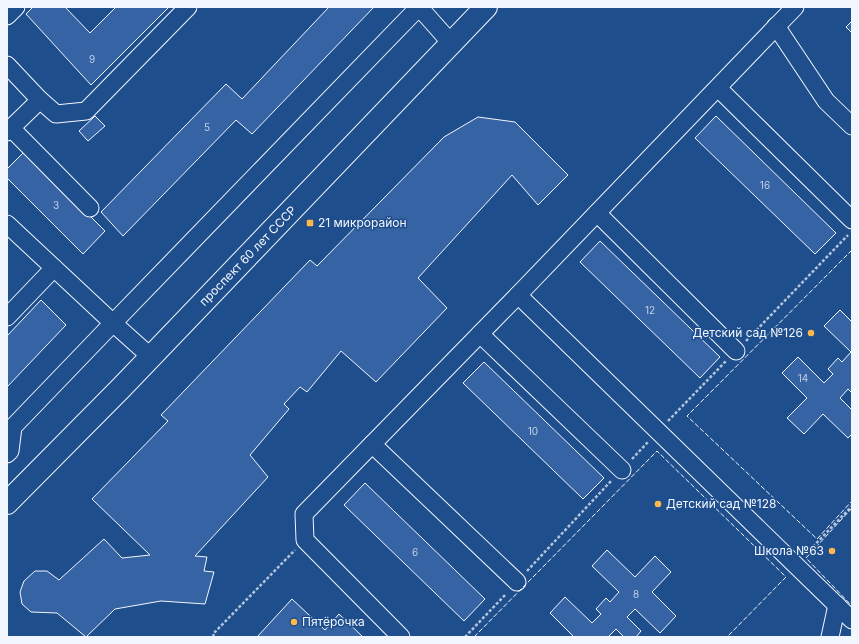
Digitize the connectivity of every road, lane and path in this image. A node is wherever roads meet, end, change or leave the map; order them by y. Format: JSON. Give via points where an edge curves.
{"nodes":[{"id":1,"x":16,"y":7,"type":"edge"},
{"id":2,"x":188,"y":7,"type":"edge"},
{"id":3,"x":418,"y":7,"type":"edge"},
{"id":4,"x":486,"y":7,"type":"edge"},
{"id":5,"x":795,"y":7,"type":"edge"},
{"id":6,"x":7,"y":16,"type":"edge"},
{"id":7,"x":776,"y":26,"type":"junction"},
{"id":8,"x":451,"y":43,"type":"junction"},
{"id":9,"x":7,"y":65,"type":"edge"},
{"id":10,"x":718,"y":88,"type":"junction"},
{"id":11,"x":40,"y":100,"type":"junction"},
{"id":12,"x":852,"y":126,"type":"edge"},
{"id":13,"x":9,"y":130,"type":"edge"},
{"id":14,"x":90,"y":208,"type":"dead end"},
{"id":15,"x":597,"y":213,"type":"junction"},
{"id":16,"x":852,"y":220,"type":"edge"},
{"id":17,"x":7,"y":224,"type":"edge"},
{"id":18,"x":54,"y":268,"type":"junction"},
{"id":19,"x":518,"y":295,"type":"junction"},
{"id":20,"x":7,"y":317,"type":"edge"},
{"id":21,"x":113,"y":323,"type":"junction"},
{"id":22,"x":480,"y":334,"type":"junction"},
{"id":23,"x":736,"y":351,"type":"dead end"},
{"id":24,"x":151,"y":357,"type":"junction"},
{"id":25,"x":372,"y":444,"type":"junction"},
{"id":26,"x":7,"y":454,"type":"edge"},
{"id":27,"x":622,"y":470,"type":"dead end"},
{"id":28,"x":7,"y":503,"type":"edge"},
{"id":29,"x":852,"y":506,"type":"edge"},
{"id":30,"x":305,"y":540,"type":"junction"},
{"id":31,"x":796,"y":565,"type":"junction"},
{"id":32,"x":516,"y":582,"type":"dead end"},
{"id":33,"x":837,"y":606,"type":"junction"},
{"id":34,"x":852,"y":620,"type":"edge"},
{"id":35,"x":214,"y":637,"type":"edge"},
{"id":36,"x":401,"y":637,"type":"edge"},
{"id":37,"x":830,"y":637,"type":"edge"}],
"edges":[{"from":1,"to":6,"type":"lane"},
{"from":2,"to":11,"type":"lane","via":[[86,112],[56,114]]},
{"from":3,"to":8,"type":"lane"},
{"from":3,"to":21,"type":"lane"},
{"from":4,"to":8,"type":"main road","name":"проспект 60 лет СССР"},
{"from":5,"to":7,"type":"lane"},
{"from":7,"to":10,"type":"lane"},
{"from":7,"to":12,"type":"lane","via":[[826,101]]},
{"from":8,"to":24,"type":"main road","name":"проспект 60 лет СССР"},
{"from":9,"to":11,"type":"lane"},
{"from":10,"to":15,"type":"lane"},
{"from":10,"to":16,"type":"lane"},
{"from":11,"to":13,"type":"lane"},
{"from":13,"to":14,"type":"lane"},
{"from":15,"to":19,"type":"lane"},
{"from":15,"to":23,"type":"lane"},
{"from":17,"to":18,"type":"lane"},
{"from":18,"to":20,"type":"lane"},
{"from":18,"to":21,"type":"lane"},
{"from":19,"to":22,"type":"lane"},
{"from":19,"to":31,"type":"lane"},
{"from":21,"to":24,"type":"lane"},
{"from":21,"to":26,"type":"lane","via":[[13,427],[10,451]]},
{"from":22,"to":25,"type":"lane"},
{"from":22,"to":27,"type":"lane"},
{"from":24,"to":28,"type":"main road","name":"проспект 60 лет СССР"},
{"from":25,"to":30,"type":"lane","via":[[304,514]]},
{"from":25,"to":32,"type":"lane"},
{"from":29,"to":31,"type":"path"},
{"from":30,"to":35,"type":"path","via":[[213,634]]},
{"from":30,"to":36,"type":"lane"},
{"from":31,"to":33,"type":"lane"},
{"from":33,"to":34,"type":"lane"},
{"from":33,"to":37,"type":"lane"}]}
